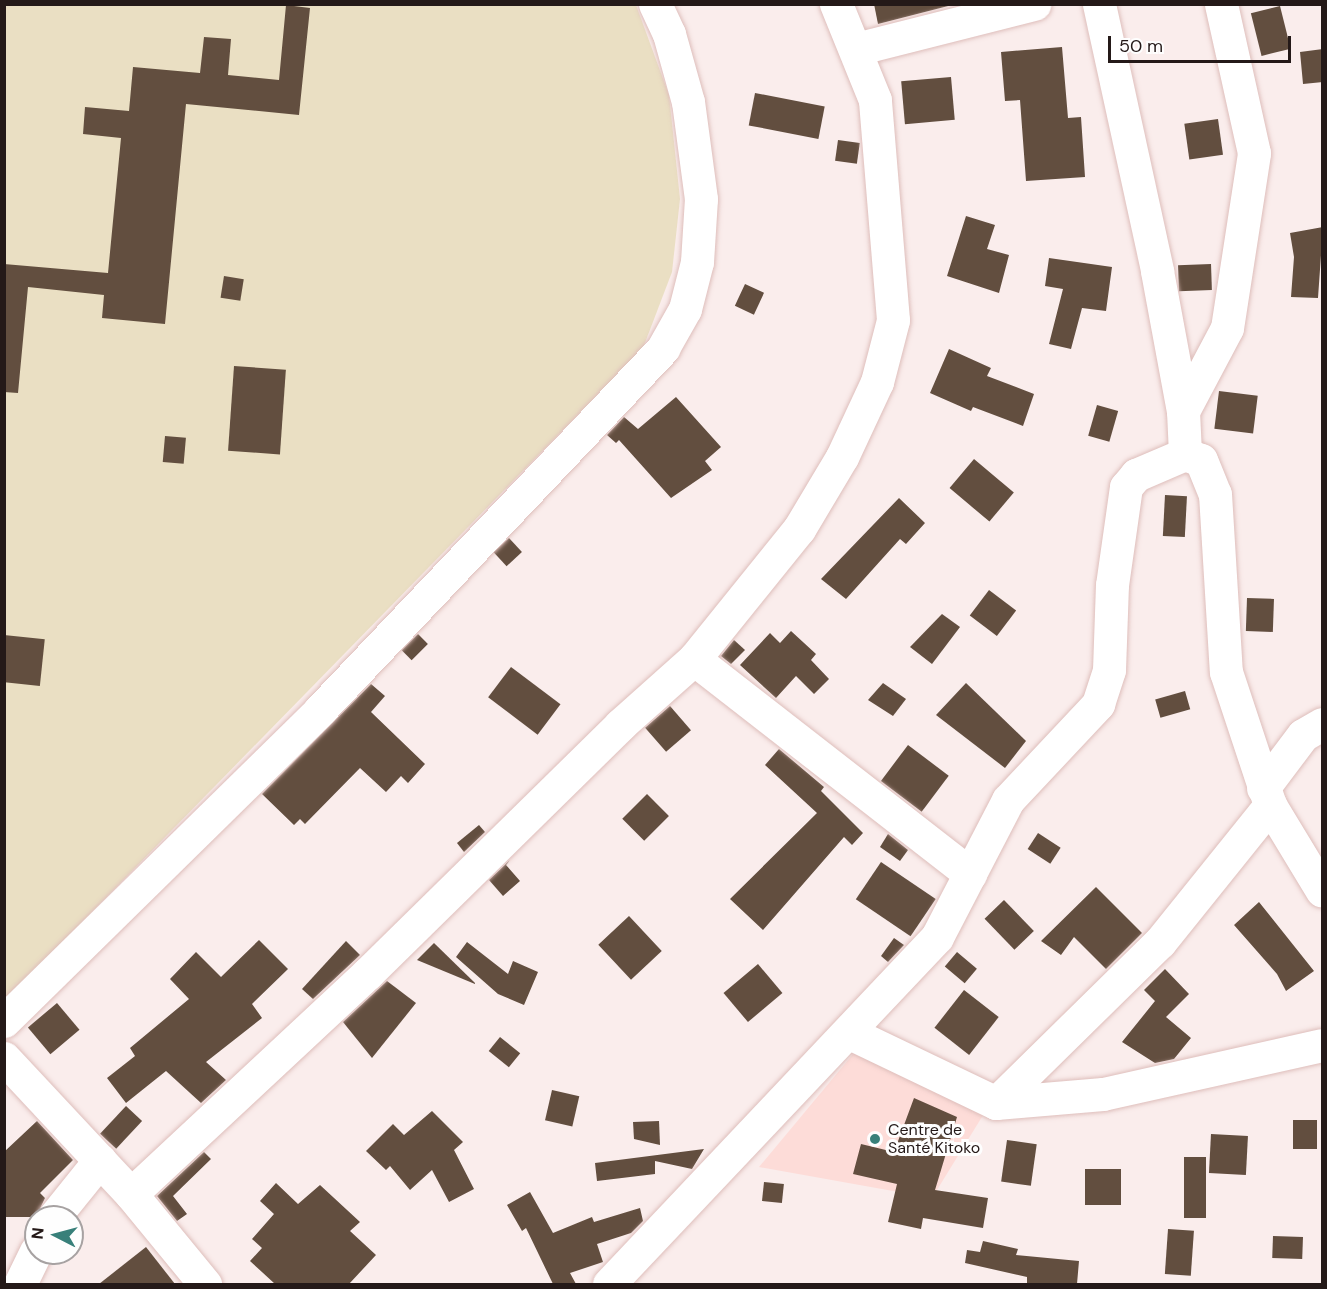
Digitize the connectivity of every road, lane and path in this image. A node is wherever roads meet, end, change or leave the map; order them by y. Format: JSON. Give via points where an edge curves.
{"nodes":[{"id":1,"x":655,"y":4,"type":"edge"},
{"id":2,"x":836,"y":4,"type":"edge"},
{"id":3,"x":1034,"y":4,"type":"edge"},
{"id":4,"x":1099,"y":4,"type":"edge"},
{"id":5,"x":1221,"y":4,"type":"edge"},
{"id":6,"x":856,"y":49,"type":"junction"},
{"id":7,"x":1183,"y":411,"type":"junction"},
{"id":8,"x":1185,"y":454,"type":"junction"},
{"id":9,"x":694,"y":659,"type":"junction"},
{"id":10,"x":1323,"y":724,"type":"edge"},
{"id":11,"x":1266,"y":796,"type":"junction"},
{"id":12,"x":970,"y":874,"type":"junction"},
{"id":13,"x":1323,"y":891,"type":"edge"},
{"id":14,"x":4,"y":1021,"type":"edge"},
{"id":15,"x":850,"y":1033,"type":"junction"},
{"id":16,"x":1323,"y":1045,"type":"edge"},
{"id":17,"x":4,"y":1058,"type":"edge"},
{"id":18,"x":996,"y":1103,"type":"junction"},
{"id":19,"x":100,"y":1160,"type":"junction"},
{"id":20,"x":131,"y":1194,"type":"junction"},
{"id":21,"x":64,"y":1205,"type":"edge"},
{"id":22,"x":29,"y":1265,"type":"edge"},
{"id":23,"x":20,"y":1284,"type":"edge"},
{"id":24,"x":205,"y":1284,"type":"edge"},
{"id":25,"x":609,"y":1284,"type":"edge"}],
"edges":[{"from":1,"to":14,"type":"street","via":[[669,34],[688,102],[701,199],[697,262],[685,309],[663,348],[320,711]]},
{"from":2,"to":6,"type":"street"},
{"from":3,"to":6,"type":"street"},
{"from":4,"to":7,"type":"street"},
{"from":5,"to":7,"type":"street","via":[[1254,153],[1227,328]]},
{"from":6,"to":9,"type":"street","via":[[875,100],[886,192],[892,320],[887,349],[842,457],[799,530]]},
{"from":7,"to":8,"type":"street"},
{"from":8,"to":11,"type":"street","via":[[1201,460],[1215,494],[1226,672]]},
{"from":8,"to":12,"type":"street","via":[[1136,475],[1126,487],[1112,585],[1109,670],[1098,704],[1008,800]]},
{"from":9,"to":12,"type":"street"},
{"from":9,"to":20,"type":"street","via":[[620,725],[344,997]]},
{"from":10,"to":11,"type":"street","via":[[1303,735]]},
{"from":11,"to":13,"type":"street"},
{"from":11,"to":18,"type":"street","via":[[1160,942]]},
{"from":12,"to":15,"type":"street","via":[[937,937]]},
{"from":15,"to":18,"type":"street"},
{"from":15,"to":25,"type":"street"},
{"from":16,"to":18,"type":"street","via":[[1103,1094]]},
{"from":17,"to":19,"type":"street"},
{"from":19,"to":20,"type":"street"},
{"from":19,"to":21,"type":"street"},
{"from":20,"to":24,"type":"street"},
{"from":22,"to":23,"type":"street"}]}
